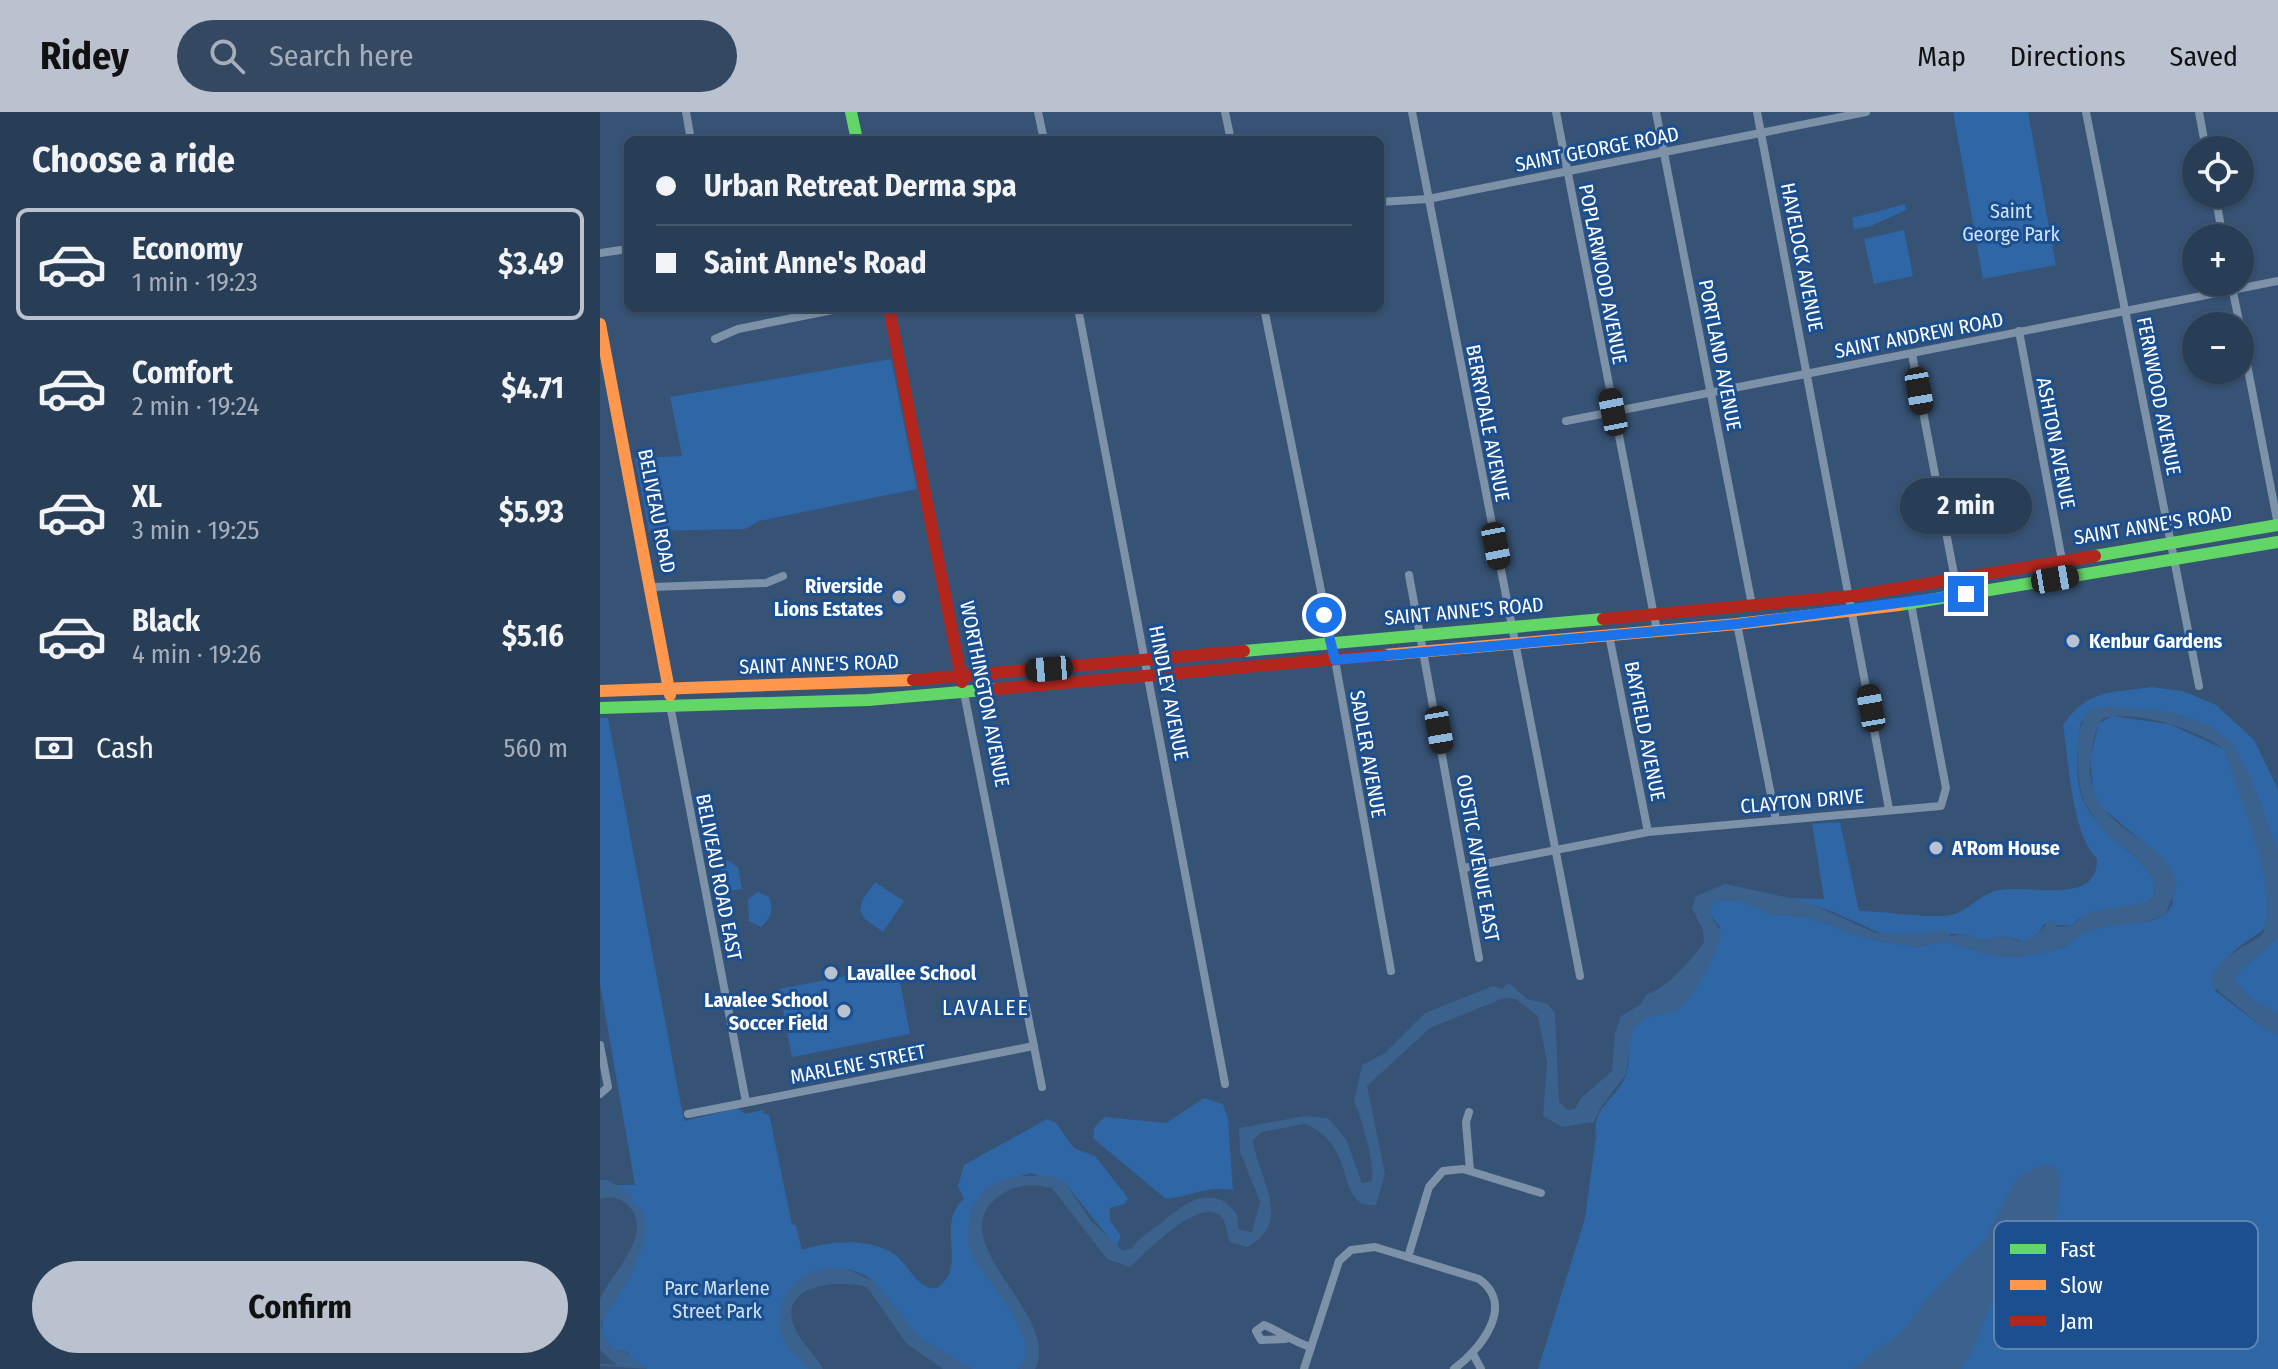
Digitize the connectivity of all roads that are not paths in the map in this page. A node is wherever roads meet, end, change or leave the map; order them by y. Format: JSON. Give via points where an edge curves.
{"nodes":[{"id":1,"x":686,"y":112,"type":"edge"},
{"id":2,"x":851,"y":112,"type":"edge"},
{"id":3,"x":1038,"y":112,"type":"edge"},
{"id":4,"x":1225,"y":112,"type":"edge"},
{"id":5,"x":1412,"y":112,"type":"edge"},
{"id":6,"x":1556,"y":112,"type":"edge"},
{"id":7,"x":1656,"y":112,"type":"edge"},
{"id":8,"x":1757,"y":112,"type":"edge"},
{"id":9,"x":1866,"y":112,"type":"edge"},
{"id":10,"x":2086,"y":112,"type":"edge"},
{"id":11,"x":2199,"y":112,"type":"edge"},
{"id":12,"x":1761,"y":132,"type":"junction"},
{"id":13,"x":690,"y":136,"type":"edge"},
{"id":14,"x":856,"y":136,"type":"edge"},
{"id":15,"x":1043,"y":136,"type":"edge"},
{"id":16,"x":1230,"y":136,"type":"edge"},
{"id":17,"x":2203,"y":136,"type":"edge"},
{"id":18,"x":1664,"y":152,"type":"junction"},
{"id":19,"x":1567,"y":171,"type":"junction"},
{"id":20,"x":1428,"y":199,"type":"junction"},
{"id":21,"x":1384,"y":202,"type":"edge"},
{"id":22,"x":624,"y":250,"type":"edge"},
{"id":23,"x":600,"y":253,"type":"edge"},
{"id":24,"x":2278,"y":281,"type":"edge"},
{"id":25,"x":2254,"y":284,"type":"edge"},
{"id":26,"x":2188,"y":296,"type":"edge"},
{"id":27,"x":2126,"y":310,"type":"junction"},
{"id":28,"x":823,"y":312,"type":"edge"},
{"id":29,"x":890,"y":312,"type":"edge"},
{"id":30,"x":1079,"y":312,"type":"edge"},
{"id":31,"x":1265,"y":312,"type":"edge"},
{"id":32,"x":600,"y":324,"type":"edge"},
{"id":33,"x":2019,"y":331,"type":"junction"},
{"id":34,"x":715,"y":339,"type":"dead end"},
{"id":35,"x":1912,"y":354,"type":"junction"},
{"id":36,"x":1808,"y":373,"type":"junction"},
{"id":37,"x":2251,"y":384,"type":"edge"},
{"id":38,"x":1711,"y":392,"type":"junction"},
{"id":39,"x":1613,"y":412,"type":"junction"},
{"id":40,"x":1566,"y":421,"type":"dead end"},
{"id":41,"x":2278,"y":525,"type":"edge"},
{"id":42,"x":2172,"y":543,"type":"junction"},
{"id":43,"x":2275,"y":543,"type":"edge"},
{"id":44,"x":2175,"y":559,"type":"junction"},
{"id":45,"x":2062,"y":560,"type":"junction"},
{"id":46,"x":1409,"y":575,"type":"dead end"},
{"id":47,"x":783,"y":576,"type":"dead end"},
{"id":48,"x":1955,"y":578,"type":"junction"},
{"id":49,"x":652,"y":587,"type":"junction"},
{"id":50,"x":1958,"y":595,"type":"junction"},
{"id":51,"x":1852,"y":596,"type":"junction"},
{"id":52,"x":1911,"y":604,"type":"junction"},
{"id":53,"x":1752,"y":605,"type":"junction"},
{"id":54,"x":1853,"y":611,"type":"junction"},
{"id":55,"x":1654,"y":615,"type":"junction"},
{"id":56,"x":1737,"y":624,"type":"junction"},
{"id":57,"x":1512,"y":627,"type":"junction"},
{"id":58,"x":1657,"y":631,"type":"junction"},
{"id":59,"x":1422,"y":635,"type":"junction"},
{"id":60,"x":1609,"y":635,"type":"junction"},
{"id":61,"x":1330,"y":643,"type":"junction"},
{"id":62,"x":1516,"y":643,"type":"junction"},
{"id":63,"x":1426,"y":652,"type":"junction"},
{"id":64,"x":1335,"y":660,"type":"junction"},
{"id":65,"x":1147,"y":661,"type":"junction"},
{"id":66,"x":1150,"y":676,"type":"junction"},
{"id":67,"x":961,"y":677,"type":"junction"},
{"id":68,"x":2199,"y":686,"type":"dead end"},
{"id":69,"x":670,"y":689,"type":"junction"},
{"id":70,"x":600,"y":691,"type":"edge"},
{"id":71,"x":964,"y":693,"type":"junction"},
{"id":72,"x":670,"y":705,"type":"junction"},
{"id":73,"x":600,"y":708,"type":"edge"},
{"id":74,"x":1889,"y":809,"type":"junction"},
{"id":75,"x":1776,"y":820,"type":"junction"},
{"id":76,"x":1648,"y":832,"type":"junction"},
{"id":77,"x":1558,"y":851,"type":"junction"},
{"id":78,"x":1464,"y":868,"type":"junction"},
{"id":79,"x":1479,"y":958,"type":"dead end"},
{"id":80,"x":1391,"y":971,"type":"dead end"},
{"id":81,"x":1580,"y":976,"type":"dead end"},
{"id":82,"x":600,"y":1045,"type":"edge"},
{"id":83,"x":1034,"y":1046,"type":"junction"},
{"id":84,"x":1225,"y":1084,"type":"dead end"},
{"id":85,"x":1042,"y":1087,"type":"dead end"},
{"id":86,"x":600,"y":1094,"type":"edge"},
{"id":87,"x":746,"y":1102,"type":"junction"},
{"id":88,"x":1469,"y":1112,"type":"dead end"},
{"id":89,"x":688,"y":1114,"type":"dead end"},
{"id":90,"x":1470,"y":1171,"type":"junction"},
{"id":91,"x":1541,"y":1193,"type":"dead end"},
{"id":92,"x":1408,"y":1257,"type":"junction"},
{"id":93,"x":1285,"y":1339,"type":"dead end"},
{"id":94,"x":1311,"y":1347,"type":"junction"},
{"id":95,"x":1473,"y":1354,"type":"junction"},
{"id":96,"x":1460,"y":1368,"type":"edge"},
{"id":97,"x":1304,"y":1369,"type":"edge"},
{"id":98,"x":1481,"y":1369,"type":"edge"}],
"edges":[{"from":1,"to":13,"type":"street"},
{"from":2,"to":14,"type":"main road"},
{"from":3,"to":15,"type":"street"},
{"from":4,"to":16,"type":"street"},
{"from":5,"to":20,"type":"street","name":"BERRYDALE AVENUE"},
{"from":6,"to":19,"type":"street","name":"POPLARWOOD AVENUE"},
{"from":7,"to":18,"type":"street","name":"PORTLAND AVENUE"},
{"from":8,"to":12,"type":"street","name":"HAVELOCK AVENUE"},
{"from":9,"to":12,"type":"street","name":"SAINT GEORGE ROAD"},
{"from":10,"to":27,"type":"street","name":"FERNWOOD AVENUE"},
{"from":11,"to":17,"type":"street"},
{"from":12,"to":18,"type":"street","name":"SAINT GEORGE ROAD"},
{"from":12,"to":36,"type":"street","name":"HAVELOCK AVENUE"},
{"from":18,"to":19,"type":"street","name":"SAINT GEORGE ROAD"},
{"from":18,"to":38,"type":"street","name":"PORTLAND AVENUE"},
{"from":19,"to":20,"type":"street","name":"SAINT GEORGE ROAD"},
{"from":19,"to":39,"type":"street","name":"POPLARWOOD AVENUE"},
{"from":20,"to":21,"type":"street","name":"SAINT GEORGE ROAD"},
{"from":20,"to":57,"type":"street","name":"BERRYDALE AVENUE"},
{"from":22,"to":23,"type":"street"},
{"from":24,"to":25,"type":"street","name":"SAINT ANDREW ROAD"},
{"from":26,"to":27,"type":"street","name":"SAINT ANDREW ROAD"},
{"from":27,"to":33,"type":"street","name":"SAINT ANDREW ROAD"},
{"from":27,"to":42,"type":"street","name":"FERNWOOD AVENUE"},
{"from":28,"to":34,"type":"street","via":[[738,329]]},
{"from":29,"to":67,"type":"main road","name":"WORTHINGTON AVENUE"},
{"from":30,"to":65,"type":"street","name":"HINDLEY AVENUE"},
{"from":31,"to":61,"type":"street","name":"SADLER AVENUE"},
{"from":32,"to":49,"type":"main road","name":"BELIVEAU ROAD"},
{"from":33,"to":35,"type":"street","name":"SAINT ANDREW ROAD"},
{"from":33,"to":45,"type":"street","name":"ASHTON AVENUE"},
{"from":35,"to":36,"type":"street","name":"SAINT ANDREW ROAD"},
{"from":35,"to":48,"type":"street"},
{"from":36,"to":38,"type":"street","name":"SAINT ANDREW ROAD"},
{"from":36,"to":51,"type":"street","name":"HAVELOCK AVENUE"},
{"from":37,"to":41,"type":"street"},
{"from":38,"to":39,"type":"street","name":"SAINT ANDREW ROAD"},
{"from":38,"to":53,"type":"street","name":"PORTLAND AVENUE"},
{"from":39,"to":40,"type":"street","name":"SAINT ANDREW ROAD"},
{"from":39,"to":55,"type":"street","name":"POPLARWOOD AVENUE"},
{"from":41,"to":42,"type":"main road","name":"SAINT ANNE'S ROAD"},
{"from":41,"to":43,"type":"street"},
{"from":42,"to":44,"type":"street","name":"FERNWOOD AVENUE"},
{"from":42,"to":45,"type":"main road","name":"SAINT ANNE'S ROAD"},
{"from":43,"to":44,"type":"main road","name":"SAINT ANNE'S ROAD"},
{"from":44,"to":50,"type":"main road","name":"SAINT ANNE'S ROAD"},
{"from":44,"to":68,"type":"street","name":"FERNWOOD AVENUE"},
{"from":45,"to":48,"type":"main road","name":"SAINT ANNE'S ROAD"},
{"from":46,"to":59,"type":"street","name":"OUSTIC AVENUE EAST"},
{"from":47,"to":49,"type":"street","via":[[766,583]]},
{"from":48,"to":50,"type":"street"},
{"from":48,"to":51,"type":"main road","name":"SAINT ANNE'S ROAD"},
{"from":49,"to":69,"type":"main road","name":"BELIVEAU ROAD"},
{"from":50,"to":52,"type":"main road","name":"SAINT ANNE'S ROAD"},
{"from":51,"to":53,"type":"main road","name":"SAINT ANNE'S ROAD"},
{"from":51,"to":54,"type":"street","name":"HAVELOCK AVENUE"},
{"from":52,"to":54,"type":"main road","name":"SAINT ANNE'S ROAD"},
{"from":52,"to":74,"type":"street","name":"CLAYTON DRIVE","via":[[1945,797],[1941,806]]},
{"from":53,"to":55,"type":"main road","name":"SAINT ANNE'S ROAD"},
{"from":54,"to":56,"type":"main road","name":"SAINT ANNE'S ROAD"},
{"from":54,"to":74,"type":"street","name":"HAVELOCK AVENUE"},
{"from":55,"to":57,"type":"main road","name":"SAINT ANNE'S ROAD"},
{"from":55,"to":58,"type":"street","name":"POPLARWOOD AVENUE"},
{"from":56,"to":58,"type":"main road","name":"SAINT ANNE'S ROAD"},
{"from":56,"to":75,"type":"street"},
{"from":57,"to":59,"type":"main road","name":"SAINT ANNE'S ROAD"},
{"from":57,"to":62,"type":"street","name":"BERRYDALE AVENUE"},
{"from":58,"to":60,"type":"main road","name":"SAINT ANNE'S ROAD"},
{"from":59,"to":61,"type":"main road","name":"SAINT ANNE'S ROAD"},
{"from":59,"to":63,"type":"street","name":"OUSTIC AVENUE EAST"},
{"from":60,"to":62,"type":"main road","name":"SAINT ANNE'S ROAD"},
{"from":60,"to":76,"type":"street","name":"BAYFIELD AVENUE"},
{"from":61,"to":64,"type":"street","name":"SADLER AVENUE"},
{"from":61,"to":65,"type":"main road","name":"SAINT ANNE'S ROAD"},
{"from":62,"to":63,"type":"main road","name":"SAINT ANNE'S ROAD"},
{"from":62,"to":77,"type":"street","name":"BERRYDALE AVENUE"},
{"from":63,"to":64,"type":"main road","name":"SAINT ANNE'S ROAD"},
{"from":63,"to":78,"type":"street","name":"OUSTIC AVENUE EAST"},
{"from":64,"to":66,"type":"main road","name":"SAINT ANNE'S ROAD"},
{"from":64,"to":80,"type":"street","name":"SADLER AVENUE"},
{"from":65,"to":66,"type":"street","name":"HINDLEY AVENUE"},
{"from":65,"to":67,"type":"main road","name":"SAINT ANNE'S ROAD"},
{"from":66,"to":71,"type":"main road","name":"SAINT ANNE'S ROAD"},
{"from":66,"to":84,"type":"street","name":"HINDLEY AVENUE"},
{"from":67,"to":69,"type":"main road","name":"SAINT ANNE'S ROAD"},
{"from":67,"to":71,"type":"main road","name":"WORTHINGTON AVENUE"},
{"from":69,"to":70,"type":"main road","name":"SAINT ANNE'S ROAD"},
{"from":69,"to":72,"type":"main road","name":"BELIVEAU ROAD"},
{"from":71,"to":72,"type":"main road","name":"SAINT ANNE'S ROAD"},
{"from":71,"to":83,"type":"street","name":"WORTHINGTON AVENUE"},
{"from":72,"to":73,"type":"main road","name":"SAINT ANNE'S ROAD"},
{"from":72,"to":87,"type":"street","name":"BELIVEAU ROAD EAST"},
{"from":74,"to":75,"type":"street","name":"CLAYTON DRIVE"},
{"from":75,"to":76,"type":"street","name":"CLAYTON DRIVE"},
{"from":76,"to":77,"type":"street","name":"CLAYTON DRIVE"},
{"from":77,"to":78,"type":"street","name":"CLAYTON DRIVE"},
{"from":77,"to":81,"type":"street","name":"BERRYDALE AVENUE"},
{"from":78,"to":79,"type":"street","name":"OUSTIC AVENUE EAST"},
{"from":82,"to":86,"type":"street","via":[[608,1087]]},
{"from":83,"to":85,"type":"street","name":"WORTHINGTON AVENUE"},
{"from":83,"to":87,"type":"street","name":"MARLENE STREET"},
{"from":87,"to":89,"type":"street","name":"MARLENE STREET"},
{"from":88,"to":90,"type":"street"},
{"from":90,"to":91,"type":"street"},
{"from":90,"to":92,"type":"street","via":[[1452,1169],[1434,1178]]},
{"from":92,"to":94,"type":"street","via":[[1361,1247],[1344,1255]]},
{"from":92,"to":95,"type":"street","via":[[1490,1286],[1496,1306]]},
{"from":93,"to":94,"type":"street"},
{"from":94,"to":97,"type":"street"},
{"from":95,"to":96,"type":"street"},
{"from":95,"to":98,"type":"street"}]}
